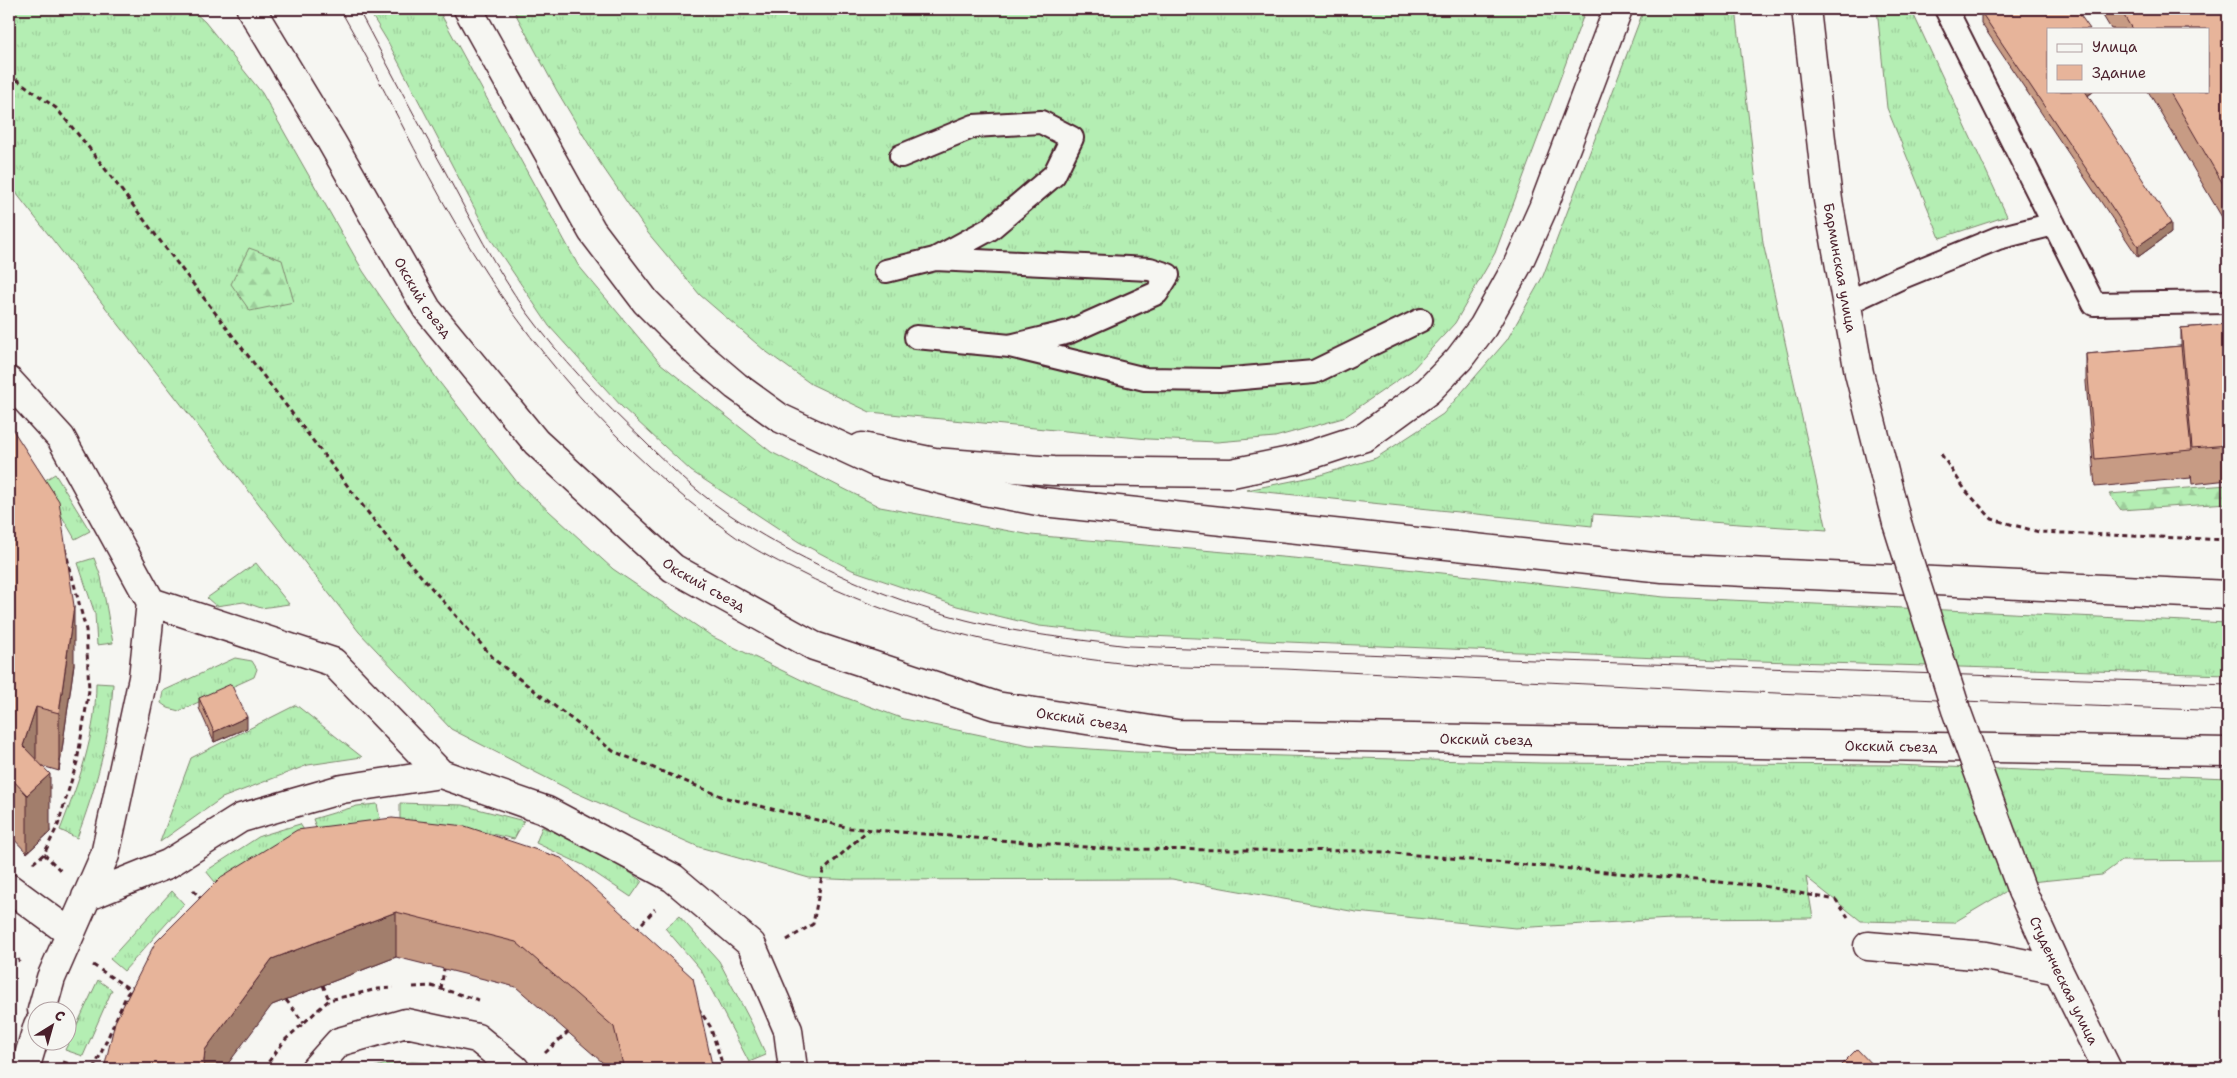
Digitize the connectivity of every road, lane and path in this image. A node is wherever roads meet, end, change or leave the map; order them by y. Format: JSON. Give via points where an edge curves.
{"nodes":[{"id":1,"x":251,"y":9,"type":"edge"},
{"id":2,"x":468,"y":9,"type":"edge"},
{"id":3,"x":1618,"y":9,"type":"edge"},
{"id":4,"x":1806,"y":9,"type":"edge"},
{"id":5,"x":1946,"y":9,"type":"edge"},
{"id":6,"x":901,"y":156,"type":"dead end"},
{"id":7,"x":2054,"y":224,"type":"junction"},
{"id":8,"x":935,"y":259,"type":"junction"},
{"id":9,"x":886,"y":271,"type":"dead end"},
{"id":10,"x":2228,"y":302,"type":"edge"},
{"id":11,"x":1847,"y":303,"type":"junction"},
{"id":12,"x":1421,"y":320,"type":"dead end"},
{"id":13,"x":916,"y":337,"type":"dead end"},
{"id":14,"x":1010,"y":346,"type":"junction"},
{"id":15,"x":9,"y":381,"type":"edge"},
{"id":16,"x":820,"y":438,"type":"junction"},
{"id":17,"x":1941,"y":454,"type":"dead end"},
{"id":18,"x":2228,"y":540,"type":"edge"},
{"id":19,"x":62,"y":545,"type":"edge"},
{"id":20,"x":2228,"y":595,"type":"edge"},
{"id":21,"x":151,"y":602,"type":"junction"},
{"id":22,"x":2228,"y":752,"type":"edge"},
{"id":23,"x":441,"y":774,"type":"junction"},
{"id":24,"x":868,"y":829,"type":"dead end"},
{"id":25,"x":29,"y":866,"type":"dead end"},
{"id":26,"x":1763,"y":886,"type":"dead end"},
{"id":27,"x":9,"y":888,"type":"edge"},
{"id":28,"x":2022,"y":891,"type":"joint"},
{"id":29,"x":86,"y":897,"type":"junction"},
{"id":30,"x":628,"y":927,"type":"edge"},
{"id":31,"x":634,"y":932,"type":"edge"},
{"id":32,"x":67,"y":940,"type":"junction"},
{"id":33,"x":1868,"y":946,"type":"joint"},
{"id":34,"x":756,"y":958,"type":"junction"},
{"id":35,"x":444,"y":969,"type":"dead end"},
{"id":36,"x":2058,"y":970,"type":"junction"},
{"id":37,"x":137,"y":982,"type":"edge"},
{"id":38,"x":323,"y":985,"type":"dead end"},
{"id":39,"x":441,"y":989,"type":"dead end"},
{"id":40,"x":130,"y":990,"type":"junction"},
{"id":41,"x":45,"y":1000,"type":"edge"},
{"id":42,"x":286,"y":1000,"type":"dead end"},
{"id":43,"x":329,"y":1000,"type":"dead end"},
{"id":44,"x":694,"y":1002,"type":"edge"},
{"id":45,"x":304,"y":1023,"type":"dead end"},
{"id":46,"x":568,"y":1032,"type":"edge"},
{"id":47,"x":31,"y":1050,"type":"edge"},
{"id":48,"x":543,"y":1055,"type":"dead end"},
{"id":49,"x":25,"y":1069,"type":"edge"},
{"id":50,"x":94,"y":1069,"type":"edge"},
{"id":51,"x":315,"y":1069,"type":"edge"},
{"id":52,"x":515,"y":1069,"type":"edge"},
{"id":53,"x":724,"y":1069,"type":"edge"},
{"id":54,"x":793,"y":1069,"type":"edge"},
{"id":55,"x":2108,"y":1069,"type":"edge"}],
"edges":[{"from":1,"to":22,"type":"main road","name":"Окский съезд","via":[[427,309],[536,442],[673,568],[814,646],[996,706],[1177,734]]},
{"from":2,"to":16,"type":"main road","via":[[592,231],[646,302],[736,386],[780,418]]},
{"from":3,"to":16,"type":"main road","via":[[1544,208],[1483,328],[1428,391],[1365,437],[1296,460],[1232,473],[1168,474],[1053,471],[934,462]]},
{"from":4,"to":11,"type":"main road","name":"Барминская улица","via":[[1828,200]]},
{"from":5,"to":7,"type":"lane"},
{"from":6,"to":8,"type":"lane","via":[[974,126],[1041,122],[1072,138],[1054,176],[990,229]]},
{"from":7,"to":10,"type":"lane","via":[[2094,304]]},
{"from":7,"to":11,"type":"lane","via":[[1998,238]]},
{"from":8,"to":9,"type":"lane"},
{"from":8,"to":14,"type":"lane","via":[[1150,268],[1168,275],[1157,293],[1069,332]]},
{"from":11,"to":28,"type":"main road","name":"Барминская улица","bridge":true,"via":[[1859,373],[1897,523],[1956,710]]},
{"from":12,"to":14,"type":"lane","via":[[1314,372],[1220,380],[1145,379]]},
{"from":13,"to":14,"type":"lane"},
{"from":15,"to":21,"type":"main road","via":[[61,438]]},
{"from":16,"to":20,"type":"main road","via":[[877,463],[926,478],[1053,503],[1664,568]]},
{"from":17,"to":18,"type":"path","via":[[1966,491],[1992,518],[2039,532]]},
{"from":19,"to":25,"type":"path","via":[[67,553],[86,630],[90,690],[78,762],[58,825],[44,854]]},
{"from":21,"to":23,"type":"main road","via":[[333,662]]},
{"from":21,"to":29,"type":"main road","via":[[143,678],[109,836]]},
{"from":23,"to":29,"type":"main road","via":[[342,789],[241,818],[168,864]]},
{"from":23,"to":34,"type":"main road","via":[[547,811],[673,878],[751,944]]},
{"from":24,"to":34,"type":"path","via":[[824,871],[813,924]]},
{"from":26,"to":33,"type":"path","via":[[1836,900]]},
{"from":27,"to":32,"type":"main road"},
{"from":28,"to":36,"type":"main road","name":"Студенческая улица"},
{"from":29,"to":32,"type":"main road"},
{"from":30,"to":31,"type":"path"},
{"from":32,"to":40,"type":"path"},
{"from":32,"to":41,"type":"main road"},
{"from":33,"to":36,"type":"main road","via":[[1986,956]]},
{"from":34,"to":54,"type":"main road","via":[[788,1030]]},
{"from":35,"to":39,"type":"path"},
{"from":36,"to":55,"type":"main road","name":"Студенческая улица"},
{"from":37,"to":40,"type":"path"},
{"from":38,"to":43,"type":"path"},
{"from":40,"to":50,"type":"path"},
{"from":42,"to":45,"type":"path"},
{"from":44,"to":53,"type":"path","via":[[710,1026]]},
{"from":46,"to":48,"type":"path"},
{"from":47,"to":49,"type":"main road"},
{"from":51,"to":52,"type":"main road","via":[[339,1042],[406,1022],[476,1038]]}]}
